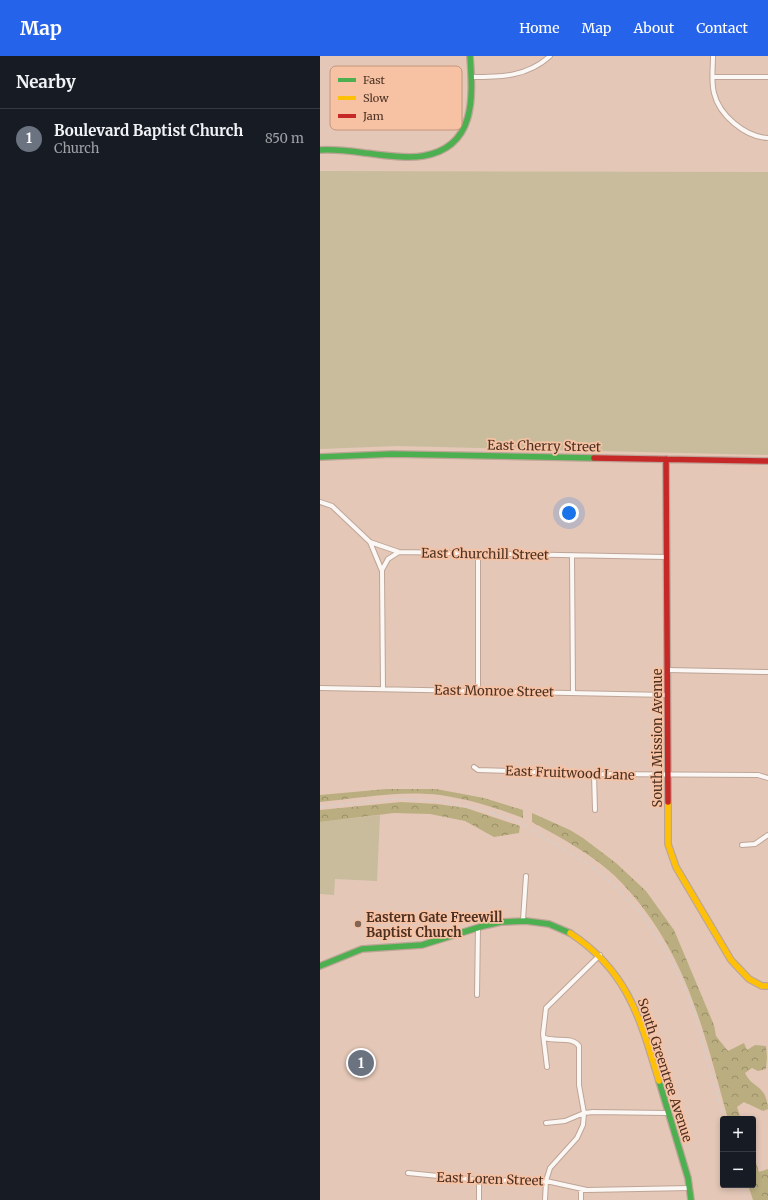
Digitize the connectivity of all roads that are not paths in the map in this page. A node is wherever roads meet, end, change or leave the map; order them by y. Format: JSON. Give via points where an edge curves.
{"nodes":[{"id":1,"x":470,"y":56,"type":"edge"},
{"id":2,"x":550,"y":56,"type":"edge"},
{"id":3,"x":713,"y":56,"type":"edge"},
{"id":4,"x":713,"y":77,"type":"junction"},
{"id":5,"x":768,"y":77,"type":"edge"},
{"id":6,"x":471,"y":78,"type":"junction"},
{"id":7,"x":768,"y":138,"type":"edge"},
{"id":8,"x":320,"y":150,"type":"edge"},
{"id":9,"x":320,"y":457,"type":"edge"},
{"id":10,"x":666,"y":459,"type":"junction"},
{"id":11,"x":768,"y":461,"type":"edge"},
{"id":12,"x":320,"y":502,"type":"edge"},
{"id":13,"x":370,"y":542,"type":"junction"},
{"id":14,"x":399,"y":552,"type":"junction"},
{"id":15,"x":478,"y":554,"type":"junction"},
{"id":16,"x":572,"y":556,"type":"junction"},
{"id":17,"x":666,"y":557,"type":"junction"},
{"id":18,"x":382,"y":570,"type":"junction"},
{"id":19,"x":668,"y":670,"type":"junction"},
{"id":20,"x":768,"y":672,"type":"edge"},
{"id":21,"x":320,"y":688,"type":"edge"},
{"id":22,"x":383,"y":689,"type":"junction"},
{"id":23,"x":478,"y":691,"type":"junction"},
{"id":24,"x":573,"y":693,"type":"junction"},
{"id":25,"x":668,"y":695,"type":"junction"},
{"id":26,"x":474,"y":767,"type":"dead end"},
{"id":27,"x":594,"y":774,"type":"junction"},
{"id":28,"x":668,"y":776,"type":"junction"},
{"id":29,"x":768,"y":778,"type":"edge"},
{"id":30,"x":594,"y":810,"type":"dead end"},
{"id":31,"x":768,"y":835,"type":"edge"},
{"id":32,"x":742,"y":845,"type":"dead end"},
{"id":33,"x":526,"y":876,"type":"dead end"},
{"id":34,"x":523,"y":920,"type":"junction"},
{"id":35,"x":478,"y":927,"type":"junction"},
{"id":36,"x":600,"y":955,"type":"junction"},
{"id":37,"x":320,"y":966,"type":"edge"},
{"id":38,"x":765,"y":986,"type":"edge"},
{"id":39,"x":477,"y":995,"type":"dead end"},
{"id":40,"x":545,"y":1038,"type":"junction"},
{"id":41,"x":547,"y":1067,"type":"dead end"},
{"id":42,"x":584,"y":1113,"type":"junction"},
{"id":43,"x":667,"y":1113,"type":"junction"},
{"id":44,"x":546,"y":1123,"type":"dead end"},
{"id":45,"x":408,"y":1174,"type":"dead end"},
{"id":46,"x":479,"y":1180,"type":"junction"},
{"id":47,"x":546,"y":1181,"type":"junction"},
{"id":48,"x":690,"y":1188,"type":"junction"},
{"id":49,"x":581,"y":1189,"type":"junction"},
{"id":50,"x":479,"y":1200,"type":"edge"},
{"id":51,"x":545,"y":1200,"type":"edge"},
{"id":52,"x":581,"y":1200,"type":"edge"},
{"id":53,"x":691,"y":1200,"type":"edge"}],
"edges":[{"from":1,"to":6,"type":"street"},
{"from":2,"to":6,"type":"street","via":[[534,68],[516,75]]},
{"from":3,"to":4,"type":"street"},
{"from":4,"to":5,"type":"street"},
{"from":4,"to":7,"type":"street","via":[[714,95],[722,110],[750,135]]},
{"from":6,"to":8,"type":"street","via":[[470,114],[466,127],[450,146],[437,153],[411,156]]},
{"from":9,"to":10,"type":"street","name":"East Cherry Street","via":[[392,454]]},
{"from":10,"to":11,"type":"street","name":"East Cherry Street"},
{"from":10,"to":17,"type":"street","name":"South Mission Avenue"},
{"from":12,"to":13,"type":"street","name":"East Churchill Street","via":[[332,506]]},
{"from":13,"to":14,"type":"street","name":"East Churchill Street"},
{"from":13,"to":18,"type":"street"},
{"from":14,"to":15,"type":"street","name":"East Churchill Street"},
{"from":14,"to":18,"type":"street","via":[[388,559]]},
{"from":15,"to":16,"type":"street","name":"East Churchill Street"},
{"from":15,"to":23,"type":"street"},
{"from":16,"to":17,"type":"street","name":"East Churchill Street"},
{"from":16,"to":24,"type":"street"},
{"from":17,"to":19,"type":"street","name":"South Mission Avenue"},
{"from":18,"to":22,"type":"street"},
{"from":19,"to":20,"type":"street"},
{"from":19,"to":25,"type":"street","name":"South Mission Avenue"},
{"from":21,"to":22,"type":"street","name":"East Monroe Street"},
{"from":22,"to":23,"type":"street","name":"East Monroe Street"},
{"from":23,"to":24,"type":"street","name":"East Monroe Street"},
{"from":24,"to":25,"type":"street","name":"East Monroe Street"},
{"from":25,"to":28,"type":"street","name":"South Mission Avenue"},
{"from":26,"to":27,"type":"street","name":"East Fruitwood Lane","via":[[478,770]]},
{"from":27,"to":28,"type":"street","name":"East Fruitwood Lane"},
{"from":27,"to":30,"type":"street"},
{"from":28,"to":29,"type":"street","name":"East Fruitwood Lane"},
{"from":28,"to":38,"type":"street","name":"South Mission Avenue","via":[[668,844],[676,867],[731,960],[749,979]]},
{"from":31,"to":32,"type":"street","via":[[755,844]]},
{"from":33,"to":34,"type":"street"},
{"from":34,"to":35,"type":"street","name":"South Greentree Avenue"},
{"from":34,"to":36,"type":"street","name":"South Greentree Avenue","via":[[548,924],[567,931],[583,940]]},
{"from":35,"to":37,"type":"street","name":"South Greentree Avenue","via":[[419,946],[362,949]]},
{"from":35,"to":39,"type":"street"},
{"from":36,"to":40,"type":"street","via":[[546,1008],[543,1034]]},
{"from":36,"to":43,"type":"street","name":"South Greentree Avenue","via":[[623,982],[632,1001]]},
{"from":40,"to":41,"type":"street"},
{"from":40,"to":42,"type":"street","via":[[571,1040],[579,1046],[579,1085]]},
{"from":42,"to":43,"type":"street"},
{"from":42,"to":44,"type":"street","via":[[565,1121]]},
{"from":42,"to":47,"type":"street","via":[[583,1125],[577,1138],[550,1168]]},
{"from":43,"to":48,"type":"street","name":"South Greentree Avenue"},
{"from":45,"to":46,"type":"street","name":"East Loren Street"},
{"from":46,"to":47,"type":"street","name":"East Loren Street"},
{"from":46,"to":50,"type":"street"},
{"from":47,"to":49,"type":"street","name":"East Loren Street"},
{"from":47,"to":51,"type":"street"},
{"from":48,"to":49,"type":"street","name":"East Loren Street"},
{"from":48,"to":53,"type":"street","name":"South Greentree Avenue"},
{"from":49,"to":52,"type":"street"}]}
